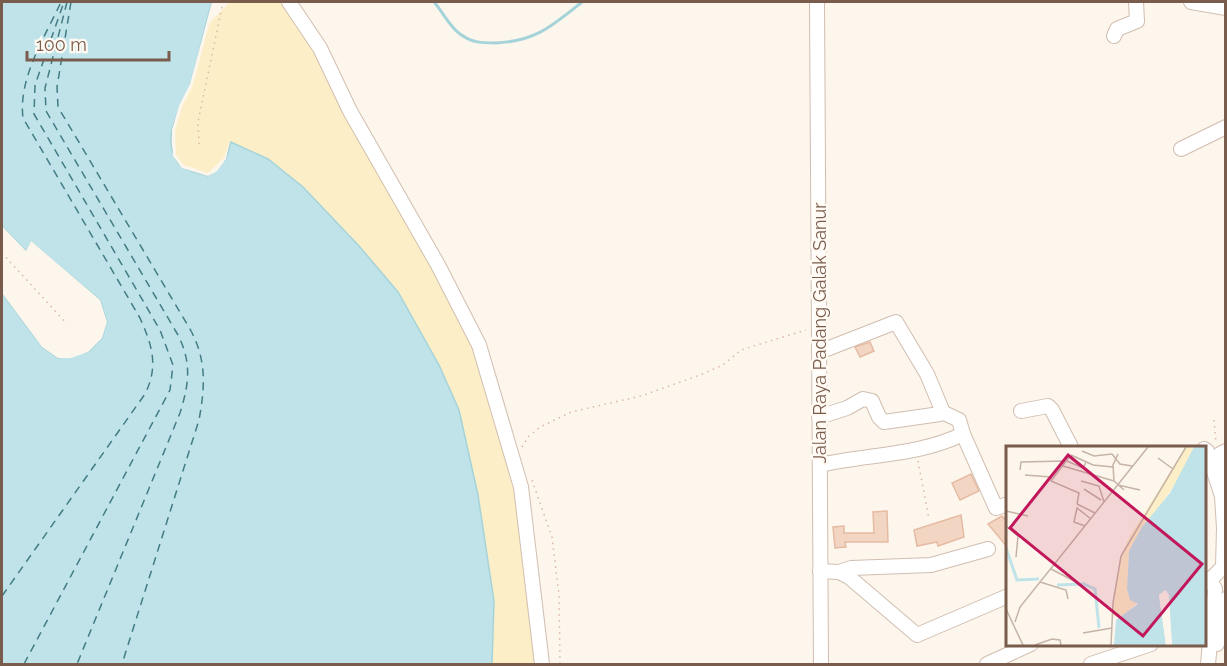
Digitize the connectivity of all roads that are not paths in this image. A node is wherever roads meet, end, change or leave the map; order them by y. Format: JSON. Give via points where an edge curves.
{"nodes":[{"id":1,"x":289,"y":2,"type":"edge"},
{"id":2,"x":817,"y":2,"type":"edge"},
{"id":3,"x":1136,"y":2,"type":"edge"},
{"id":4,"x":1191,"y":2,"type":"edge"},
{"id":5,"x":1226,"y":8,"type":"edge"},
{"id":6,"x":1114,"y":36,"type":"dead end"},
{"id":7,"x":1226,"y":127,"type":"edge"},
{"id":8,"x":1181,"y":149,"type":"dead end"},
{"id":9,"x":819,"y":352,"type":"junction"},
{"id":10,"x":1021,"y":411,"type":"dead end"},
{"id":11,"x":942,"y":412,"type":"junction"},
{"id":12,"x":819,"y":417,"type":"junction"},
{"id":13,"x":963,"y":434,"type":"junction"},
{"id":14,"x":1070,"y":446,"type":"edge"},
{"id":15,"x":1206,"y":450,"type":"edge"},
{"id":16,"x":1223,"y":453,"type":"edge"},
{"id":17,"x":820,"y":465,"type":"junction"},
{"id":18,"x":1222,"y":496,"type":"junction"},
{"id":19,"x":1006,"y":505,"type":"edge"},
{"id":20,"x":988,"y":549,"type":"dead end"},
{"id":21,"x":820,"y":571,"type":"junction"},
{"id":22,"x":839,"y":572,"type":"junction"},
{"id":23,"x":1207,"y":579,"type":"edge"},
{"id":24,"x":1006,"y":597,"type":"edge"},
{"id":25,"x":1226,"y":599,"type":"edge"},
{"id":26,"x":1207,"y":625,"type":"edge"},
{"id":27,"x":1029,"y":645,"type":"edge"},
{"id":28,"x":1148,"y":645,"type":"edge"},
{"id":29,"x":542,"y":664,"type":"edge"},
{"id":30,"x":821,"y":664,"type":"edge"},
{"id":31,"x":987,"y":664,"type":"edge"},
{"id":32,"x":1091,"y":664,"type":"edge"},
{"id":33,"x":1208,"y":664,"type":"edge"},
{"id":34,"x":1217,"y":664,"type":"edge"}],
"edges":[{"from":1,"to":29,"type":"street","via":[[320,48],[350,111],[479,345],[521,487]]},
{"from":2,"to":9,"type":"street","name":"Jalan Raya Padang Galak Sanur"},
{"from":3,"to":6,"type":"street","via":[[1137,21],[1117,29]]},
{"from":4,"to":5,"type":"street"},
{"from":7,"to":8,"type":"street"},
{"from":9,"to":11,"type":"street","via":[[896,322],[927,374]]},
{"from":9,"to":12,"type":"street","name":"Jalan Raya Padang Galak Sanur"},
{"from":10,"to":14,"type":"street","via":[[1048,406]]},
{"from":11,"to":12,"type":"street","via":[[927,418],[884,422],[872,401],[863,399]]},
{"from":11,"to":13,"type":"street","via":[[959,420]]},
{"from":12,"to":17,"type":"street","name":"Jalan Raya Padang Galak Sanur"},
{"from":13,"to":17,"type":"street","via":[[917,450]]},
{"from":13,"to":19,"type":"street","via":[[996,508]]},
{"from":15,"to":18,"type":"street"},
{"from":16,"to":18,"type":"street"},
{"from":17,"to":21,"type":"street","name":"Jalan Raya Padang Galak Sanur"},
{"from":18,"to":23,"type":"street","via":[[1223,567]]},
{"from":20,"to":22,"type":"street","via":[[931,565],[852,568]]},
{"from":21,"to":22,"type":"street"},
{"from":21,"to":30,"type":"street","name":"Jalan Raya Padang Galak Sanur"},
{"from":22,"to":24,"type":"street","via":[[917,635]]},
{"from":23,"to":26,"type":"street","via":[[1215,590]]},
{"from":25,"to":34,"type":"street","via":[[1219,626]]},
{"from":26,"to":33,"type":"street"},
{"from":27,"to":31,"type":"street"},
{"from":28,"to":32,"type":"street"}]}
